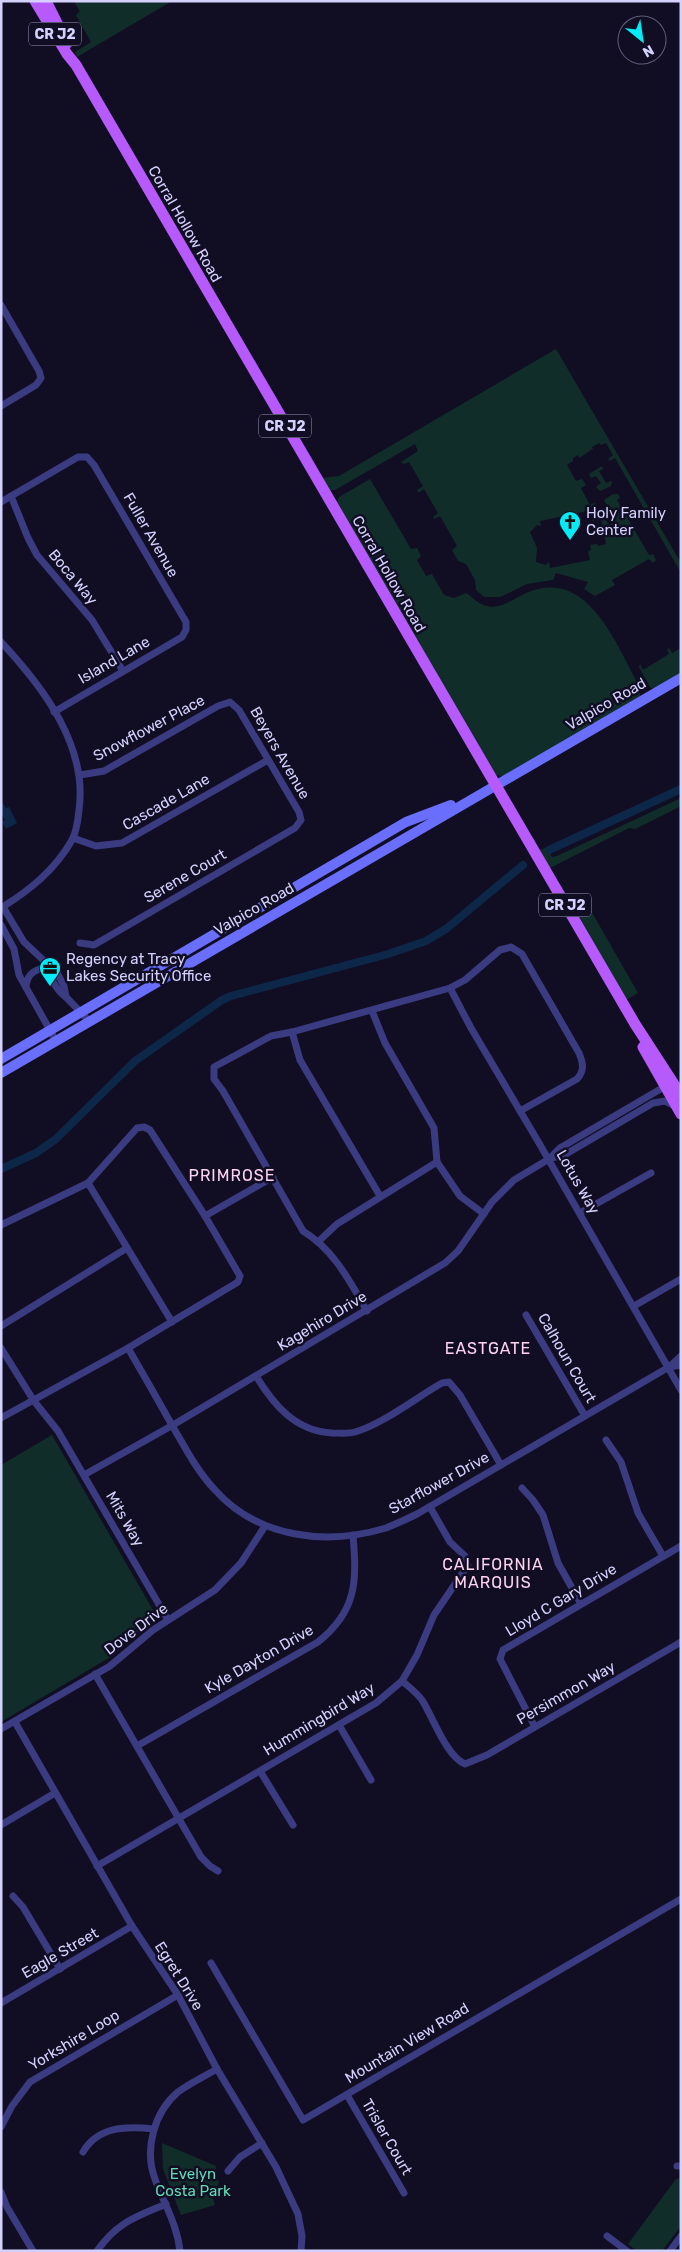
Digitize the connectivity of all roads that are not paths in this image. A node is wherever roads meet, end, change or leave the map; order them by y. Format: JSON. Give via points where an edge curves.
{"nodes":[{"id":1,"x":36,"y":1,"type":"edge"},
{"id":2,"x":46,"y":1,"type":"edge"},
{"id":3,"x":76,"y":65,"type":"junction"},
{"id":4,"x":1,"y":305,"type":"edge"},
{"id":5,"x":1,"y":406,"type":"edge"},
{"id":6,"x":11,"y":496,"type":"junction"},
{"id":7,"x":1,"y":502,"type":"edge"},
{"id":8,"x":186,"y":630,"type":"joint"},
{"id":9,"x":1,"y":642,"type":"edge"},
{"id":10,"x":123,"y":671,"type":"junction"},
{"id":11,"x":681,"y":678,"type":"edge"},
{"id":12,"x":230,"y":702,"type":"joint"},
{"id":13,"x":54,"y":712,"type":"junction"},
{"id":14,"x":268,"y":760,"type":"junction"},
{"id":15,"x":80,"y":776,"type":"junction"},
{"id":16,"x":495,"y":786,"type":"junction"},
{"id":17,"x":301,"y":820,"type":"joint"},
{"id":18,"x":74,"y":838,"type":"junction"},
{"id":19,"x":2,"y":907,"type":"edge"},
{"id":20,"x":1,"y":925,"type":"edge"},
{"id":21,"x":80,"y":942,"type":"dead end"},
{"id":22,"x":48,"y":966,"type":"junction"},
{"id":23,"x":26,"y":987,"type":"junction"},
{"id":24,"x":450,"y":988,"type":"junction"},
{"id":25,"x":372,"y":1011,"type":"junction"},
{"id":26,"x":80,"y":1012,"type":"junction"},
{"id":27,"x":90,"y":1022,"type":"junction"},
{"id":28,"x":635,"y":1024,"type":"junction"},
{"id":29,"x":50,"y":1030,"type":"junction"},
{"id":30,"x":292,"y":1032,"type":"junction"},
{"id":31,"x":56,"y":1041,"type":"junction"},
{"id":32,"x":1,"y":1058,"type":"edge"},
{"id":33,"x":1,"y":1073,"type":"edge"},
{"id":34,"x":664,"y":1087,"type":"junction"},
{"id":35,"x":681,"y":1095,"type":"edge"},
{"id":36,"x":679,"y":1108,"type":"edge"},
{"id":37,"x":520,"y":1111,"type":"junction"},
{"id":38,"x":549,"y":1159,"type":"junction"},
{"id":39,"x":437,"y":1162,"type":"junction"},
{"id":40,"x":651,"y":1173,"type":"dead end"},
{"id":41,"x":272,"y":1177,"type":"junction"},
{"id":42,"x":88,"y":1183,"type":"junction"},
{"id":43,"x":380,"y":1196,"type":"junction"},
{"id":44,"x":580,"y":1213,"type":"junction"},
{"id":45,"x":484,"y":1214,"type":"junction"},
{"id":46,"x":205,"y":1216,"type":"junction"},
{"id":47,"x":1,"y":1225,"type":"edge"},
{"id":48,"x":319,"y":1241,"type":"junction"},
{"id":49,"x":127,"y":1248,"type":"junction"},
{"id":50,"x":681,"y":1279,"type":"edge"},
{"id":51,"x":634,"y":1306,"type":"junction"},
{"id":52,"x":367,"y":1311,"type":"junction"},
{"id":53,"x":526,"y":1314,"type":"dead end"},
{"id":54,"x":172,"y":1322,"type":"junction"},
{"id":55,"x":1,"y":1326,"type":"edge"},
{"id":56,"x":1,"y":1348,"type":"edge"},
{"id":57,"x":128,"y":1348,"type":"junction"},
{"id":58,"x":681,"y":1356,"type":"edge"},
{"id":59,"x":681,"y":1365,"type":"edge"},
{"id":60,"x":669,"y":1367,"type":"junction"},
{"id":61,"x":256,"y":1376,"type":"junction"},
{"id":62,"x":681,"y":1390,"type":"edge"},
{"id":63,"x":34,"y":1400,"type":"junction"},
{"id":64,"x":585,"y":1416,"type":"junction"},
{"id":65,"x":1,"y":1418,"type":"edge"},
{"id":66,"x":173,"y":1425,"type":"junction"},
{"id":67,"x":606,"y":1440,"type":"dead end"},
{"id":68,"x":501,"y":1465,"type":"junction"},
{"id":69,"x":84,"y":1475,"type":"junction"},
{"id":70,"x":522,"y":1488,"type":"dead end"},
{"id":71,"x":430,"y":1506,"type":"junction"},
{"id":72,"x":265,"y":1526,"type":"junction"},
{"id":73,"x":353,"y":1535,"type":"junction"},
{"id":74,"x":681,"y":1546,"type":"edge"},
{"id":75,"x":663,"y":1556,"type":"junction"},
{"id":76,"x":581,"y":1604,"type":"junction"},
{"id":77,"x":168,"y":1620,"type":"junction"},
{"id":78,"x":681,"y":1642,"type":"edge"},
{"id":79,"x":95,"y":1674,"type":"junction"},
{"id":80,"x":402,"y":1681,"type":"junction"},
{"id":81,"x":15,"y":1722,"type":"junction"},
{"id":82,"x":339,"y":1725,"type":"junction"},
{"id":83,"x":535,"y":1726,"type":"junction"},
{"id":84,"x":1,"y":1729,"type":"edge"},
{"id":85,"x":137,"y":1746,"type":"junction"},
{"id":86,"x":260,"y":1771,"type":"junction"},
{"id":87,"x":371,"y":1780,"type":"dead end"},
{"id":88,"x":55,"y":1794,"type":"junction"},
{"id":89,"x":178,"y":1818,"type":"junction"},
{"id":90,"x":1,"y":1825,"type":"edge"},
{"id":91,"x":293,"y":1826,"type":"dead end"},
{"id":92,"x":97,"y":1866,"type":"junction"},
{"id":93,"x":218,"y":1871,"type":"dead end"},
{"id":94,"x":13,"y":1896,"type":"dead end"},
{"id":95,"x":681,"y":1899,"type":"edge"},
{"id":96,"x":132,"y":1926,"type":"junction"},
{"id":97,"x":211,"y":1963,"type":"dead end"},
{"id":98,"x":60,"y":1969,"type":"junction"},
{"id":99,"x":178,"y":1995,"type":"junction"},
{"id":100,"x":1,"y":2003,"type":"edge"},
{"id":101,"x":217,"y":2069,"type":"junction"},
{"id":102,"x":347,"y":2095,"type":"junction"},
{"id":103,"x":1,"y":2127,"type":"edge"},
{"id":104,"x":154,"y":2129,"type":"junction"},
{"id":105,"x":262,"y":2143,"type":"junction"},
{"id":106,"x":83,"y":2152,"type":"dead end"},
{"id":107,"x":228,"y":2171,"type":"dead end"},
{"id":108,"x":1,"y":2192,"type":"edge"},
{"id":109,"x":404,"y":2193,"type":"dead end"},
{"id":110,"x":166,"y":2204,"type":"junction"},
{"id":111,"x":607,"y":2236,"type":"dead end"},
{"id":112,"x":681,"y":2236,"type":"edge"},
{"id":113,"x":33,"y":2251,"type":"edge"},
{"id":114,"x":98,"y":2251,"type":"edge"},
{"id":115,"x":180,"y":2251,"type":"edge"},
{"id":116,"x":301,"y":2251,"type":"edge"},
{"id":117,"x":627,"y":2251,"type":"edge"},
{"id":118,"x":670,"y":2251,"type":"edge"}],
"edges":[{"from":1,"to":3,"type":"main road","name":"Corral Hollow Road","number":"CR J2"},
{"from":2,"to":3,"type":"main road","name":"Corral Hollow Road"},
{"from":3,"to":16,"type":"main road","name":"Corral Hollow Road","number":"CR J2"},
{"from":4,"to":5,"type":"street","via":[[41,378],[36,385]]},
{"from":6,"to":7,"type":"street"},
{"from":6,"to":8,"type":"street","name":"Fuller Avenue","via":[[78,457],[87,457],[186,622]]},
{"from":6,"to":10,"type":"street","name":"Boca Way","via":[[37,555],[92,620]]},
{"from":8,"to":10,"type":"street","name":"Island Lane","via":[[182,637]]},
{"from":9,"to":13,"type":"street","via":[[36,682]]},
{"from":10,"to":13,"type":"street","name":"Island Lane"},
{"from":11,"to":16,"type":"main road","name":"Valpico Road"},
{"from":12,"to":14,"type":"street","name":"Beyers Avenue","via":[[240,710]]},
{"from":12,"to":15,"type":"street","name":"Snowflower Place","via":[[104,771]]},
{"from":13,"to":15,"type":"street","via":[[75,753]]},
{"from":14,"to":17,"type":"street","name":"Beyers Avenue"},
{"from":14,"to":18,"type":"street","name":"Cascade Lane","via":[[122,843],[96,846]]},
{"from":15,"to":18,"type":"street","via":[[81,796]]},
{"from":16,"to":26,"type":"main road","name":"Valpico Road","via":[[486,786],[443,809],[406,822]]},
{"from":16,"to":27,"type":"main road","name":"Valpico Road"},
{"from":16,"to":28,"type":"main road","name":"Corral Hollow Road","number":"CR J2"},
{"from":17,"to":21,"type":"street","name":"Serene Court","via":[[295,828],[94,945]]},
{"from":18,"to":19,"type":"street","via":[[46,875]]},
{"from":19,"to":22,"type":"street","via":[[24,942]]},
{"from":20,"to":23,"type":"street","via":[[14,949],[19,975]]},
{"from":22,"to":23,"type":"street","via":[[29,974]]},
{"from":22,"to":26,"type":"street","via":[[60,979],[66,997]]},
{"from":23,"to":29,"type":"street"},
{"from":24,"to":25,"type":"street"},
{"from":24,"to":37,"type":"street","name":"Lotus Way"},
{"from":24,"to":37,"type":"street","via":[[465,980],[500,950],[507,947],[516,949],[522,954],[579,1053],[583,1071],[578,1079]]},
{"from":25,"to":30,"type":"street"},
{"from":25,"to":39,"type":"street","via":[[385,1043],[434,1128]]},
{"from":26,"to":27,"type":"street"},
{"from":26,"to":29,"type":"main road","name":"Valpico Road"},
{"from":27,"to":31,"type":"main road","name":"Valpico Road"},
{"from":28,"to":34,"type":"main road","via":[[642,1046]]},
{"from":28,"to":35,"type":"main road","name":"Corral Hollow Road","number":"CR J2"},
{"from":29,"to":31,"type":"street"},
{"from":29,"to":32,"type":"main road","name":"Valpico Road"},
{"from":30,"to":41,"type":"street","via":[[271,1036],[214,1067],[214,1079]]},
{"from":30,"to":43,"type":"street","via":[[300,1060]]},
{"from":31,"to":33,"type":"main road","name":"Valpico Road"},
{"from":34,"to":36,"type":"main road"},
{"from":34,"to":38,"type":"street","via":[[560,1148]]},
{"from":36,"to":38,"type":"street","via":[[665,1101],[654,1103],[566,1154]]},
{"from":37,"to":38,"type":"street","name":"Lotus Way"},
{"from":38,"to":44,"type":"street","name":"Lotus Way"},
{"from":38,"to":45,"type":"street","name":"Kagehiro Drive","via":[[503,1189]]},
{"from":39,"to":43,"type":"street"},
{"from":39,"to":45,"type":"street","via":[[460,1196]]},
{"from":40,"to":44,"type":"street"},
{"from":41,"to":46,"type":"street"},
{"from":41,"to":48,"type":"street","via":[[303,1232]]},
{"from":42,"to":46,"type":"street","via":[[137,1128],[144,1127],[150,1130]]},
{"from":42,"to":47,"type":"street"},
{"from":42,"to":49,"type":"street"},
{"from":43,"to":48,"type":"street","via":[[337,1224]]},
{"from":44,"to":51,"type":"street","name":"Lotus Way"},
{"from":45,"to":52,"type":"street","name":"Kagehiro Drive","via":[[458,1251],[445,1263]]},
{"from":46,"to":54,"type":"street","via":[[240,1276],[238,1282]]},
{"from":48,"to":52,"type":"street","via":[[342,1267]]},
{"from":49,"to":54,"type":"street"},
{"from":49,"to":55,"type":"street"},
{"from":50,"to":51,"type":"street"},
{"from":51,"to":60,"type":"street","name":"Lotus Way"},
{"from":52,"to":61,"type":"street","name":"Kagehiro Drive"},
{"from":53,"to":64,"type":"street","name":"Calhoun Court"},
{"from":54,"to":57,"type":"street"},
{"from":56,"to":63,"type":"street","name":"Mits Way"},
{"from":57,"to":63,"type":"street"},
{"from":57,"to":66,"type":"street","name":"Starflower Drive"},
{"from":58,"to":60,"type":"street"},
{"from":59,"to":60,"type":"street","name":"Starflower Drive"},
{"from":60,"to":62,"type":"street","name":"Lotus Way"},
{"from":60,"to":64,"type":"street","name":"Starflower Drive"},
{"from":61,"to":66,"type":"street","name":"Kagehiro Drive"},
{"from":61,"to":68,"type":"street","via":[[271,1400],[293,1420],[308,1429],[339,1433],[354,1432],[372,1425],[442,1382],[449,1382]]},
{"from":63,"to":65,"type":"street"},
{"from":63,"to":69,"type":"street","name":"Mits Way","via":[[58,1431]]},
{"from":64,"to":68,"type":"street","name":"Starflower Drive"},
{"from":66,"to":69,"type":"street","name":"Kagehiro Drive"},
{"from":66,"to":72,"type":"street","name":"Starflower Drive","via":[[195,1465],[215,1490],[240,1512]]},
{"from":67,"to":75,"type":"street","via":[[621,1462],[638,1513]]},
{"from":68,"to":71,"type":"street","name":"Starflower Drive"},
{"from":69,"to":77,"type":"street","name":"Mits Way"},
{"from":70,"to":76,"type":"street","via":[[543,1515],[558,1563]]},
{"from":71,"to":73,"type":"street","name":"Starflower Drive","via":[[387,1527]]},
{"from":71,"to":80,"type":"street","name":"Hummingbird Way","via":[[450,1542],[465,1556],[468,1566],[434,1615]]},
{"from":72,"to":73,"type":"street","name":"Starflower Drive","via":[[304,1536]]},
{"from":72,"to":77,"type":"street","name":"Dove Drive","via":[[230,1576],[215,1590]]},
{"from":73,"to":85,"type":"street","name":"Kyle Dayton Drive","via":[[354,1585],[345,1614],[333,1630],[318,1642]]},
{"from":74,"to":75,"type":"street","name":"Lloyd C Gary Drive"},
{"from":75,"to":76,"type":"street","name":"Lloyd C Gary Drive"},
{"from":76,"to":83,"type":"street","name":"Lloyd C Gary Drive","via":[[500,1654],[504,1670]]},
{"from":77,"to":79,"type":"street","name":"Dove Drive","via":[[123,1657]]},
{"from":78,"to":83,"type":"street","name":"Persimmon Way"},
{"from":79,"to":81,"type":"street","name":"Dove Drive"},
{"from":79,"to":85,"type":"street"},
{"from":80,"to":82,"type":"street","name":"Hummingbird Way","via":[[376,1703]]},
{"from":80,"to":83,"type":"street","name":"Persimmon Way","via":[[418,1695],[450,1749],[464,1764],[487,1755]]},
{"from":81,"to":84,"type":"street","name":"Dove Drive"},
{"from":81,"to":88,"type":"street","name":"Egret Drive"},
{"from":82,"to":86,"type":"street","name":"Hummingbird Way"},
{"from":82,"to":87,"type":"street"},
{"from":85,"to":89,"type":"street"},
{"from":86,"to":89,"type":"street","name":"Hummingbird Way"},
{"from":86,"to":91,"type":"street"},
{"from":88,"to":90,"type":"street"},
{"from":88,"to":92,"type":"street","name":"Egret Drive"},
{"from":89,"to":92,"type":"street","name":"Hummingbird Way"},
{"from":89,"to":93,"type":"street","via":[[201,1857]]},
{"from":92,"to":96,"type":"street","name":"Egret Drive"},
{"from":94,"to":98,"type":"street"},
{"from":95,"to":102,"type":"street","name":"Mountain View Road"},
{"from":96,"to":98,"type":"street","name":"Eagle Street"},
{"from":96,"to":99,"type":"street","name":"Egret Drive"},
{"from":97,"to":102,"type":"street","name":"Mountain View Road","via":[[303,2120]]},
{"from":98,"to":100,"type":"street","name":"Eagle Street"},
{"from":99,"to":101,"type":"street","name":"Egret Drive"},
{"from":99,"to":103,"type":"street","name":"Yorkshire Loop","via":[[30,2082]]},
{"from":101,"to":104,"type":"street","via":[[178,2092],[164,2108]]},
{"from":101,"to":105,"type":"street","name":"Egret Drive"},
{"from":102,"to":109,"type":"street","name":"Trisler Court"},
{"from":104,"to":106,"type":"street","via":[[118,2128],[91,2140]]},
{"from":104,"to":110,"type":"street","via":[[150,2161]]},
{"from":105,"to":107,"type":"street","via":[[240,2157]]},
{"from":105,"to":116,"type":"street","name":"Egret Drive","via":[[292,2198],[302,2236]]},
{"from":108,"to":113,"type":"street"},
{"from":110,"to":114,"type":"street","via":[[116,2228]]},
{"from":110,"to":115,"type":"street","via":[[178,2235]]},
{"from":111,"to":117,"type":"street"},
{"from":112,"to":118,"type":"street"}]}
